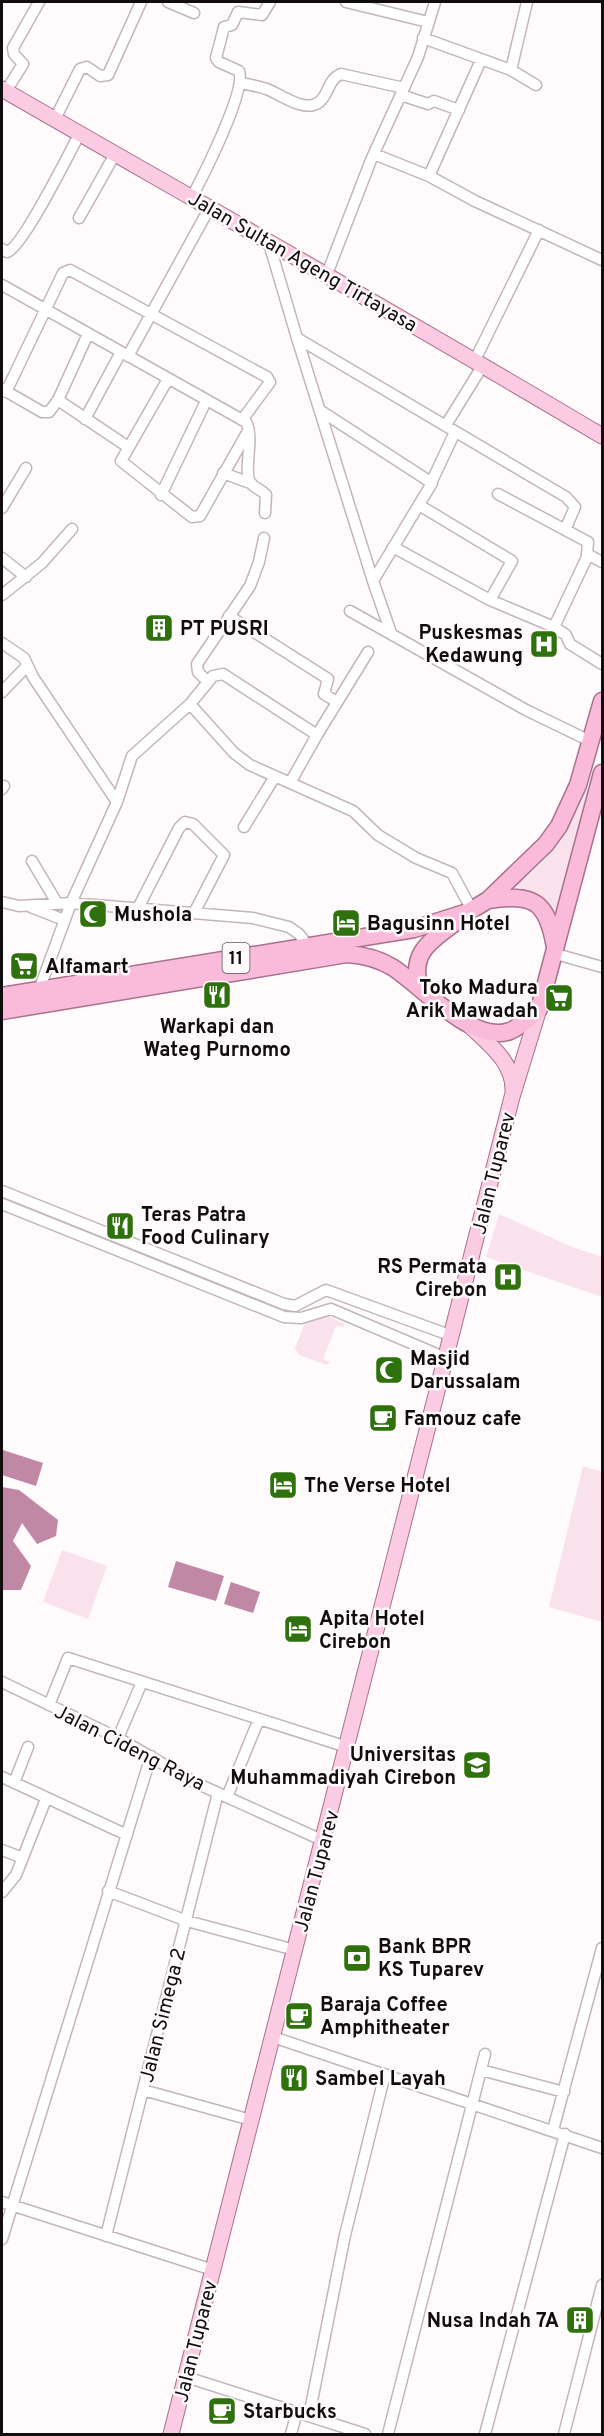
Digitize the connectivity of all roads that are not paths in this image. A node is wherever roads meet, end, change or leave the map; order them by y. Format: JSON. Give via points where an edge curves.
{"nodes":[{"id":1,"x":39,"y":2,"type":"edge"},
{"id":2,"x":141,"y":2,"type":"edge"},
{"id":3,"x":168,"y":2,"type":"edge"},
{"id":4,"x":270,"y":2,"type":"edge"},
{"id":5,"x":346,"y":2,"type":"edge"},
{"id":6,"x":435,"y":2,"type":"edge"},
{"id":7,"x":526,"y":2,"type":"edge"},
{"id":8,"x":194,"y":14,"type":"dead end"},
{"id":9,"x":428,"y":22,"type":"junction"},
{"id":10,"x":423,"y":38,"type":"junction"},
{"id":11,"x":481,"y":60,"type":"junction"},
{"id":12,"x":510,"y":70,"type":"junction"},
{"id":13,"x":241,"y":83,"type":"junction"},
{"id":14,"x":537,"y":85,"type":"dead end"},
{"id":15,"x":4,"y":90,"type":"edge"},
{"id":16,"x":402,"y":92,"type":"junction"},
{"id":17,"x":459,"y":110,"type":"junction"},
{"id":18,"x":55,"y":119,"type":"junction"},
{"id":19,"x":79,"y":135,"type":"junction"},
{"id":20,"x":115,"y":154,"type":"junction"},
{"id":21,"x":374,"y":154,"type":"junction"},
{"id":22,"x":429,"y":176,"type":"junction"},
{"id":23,"x":192,"y":197,"type":"junction"},
{"id":24,"x":210,"y":207,"type":"junction"},
{"id":25,"x":79,"y":218,"type":"dead end"},
{"id":26,"x":539,"y":230,"type":"junction"},
{"id":27,"x":268,"y":240,"type":"junction"},
{"id":28,"x":2,"y":249,"type":"edge"},
{"id":29,"x":603,"y":260,"type":"edge"},
{"id":30,"x":327,"y":274,"type":"junction"},
{"id":31,"x":2,"y":285,"type":"edge"},
{"id":32,"x":45,"y":308,"type":"junction"},
{"id":33,"x":152,"y":314,"type":"junction"},
{"id":34,"x":88,"y":334,"type":"junction"},
{"id":35,"x":297,"y":338,"type":"junction"},
{"id":36,"x":125,"y":354,"type":"junction"},
{"id":37,"x":479,"y":363,"type":"junction"},
{"id":38,"x":168,"y":379,"type":"junction"},
{"id":39,"x":4,"y":390,"type":"edge"},
{"id":40,"x":58,"y":400,"type":"junction"},
{"id":41,"x":206,"y":401,"type":"junction"},
{"id":42,"x":321,"y":411,"type":"junction"},
{"id":43,"x":85,"y":419,"type":"junction"},
{"id":44,"x":242,"y":420,"type":"junction"},
{"id":45,"x":451,"y":429,"type":"junction"},
{"id":46,"x":248,"y":431,"type":"junction"},
{"id":47,"x":603,"y":436,"type":"edge"},
{"id":48,"x":128,"y":447,"type":"junction"},
{"id":49,"x":26,"y":468,"type":"dead end"},
{"id":50,"x":223,"y":473,"type":"junction"},
{"id":51,"x":250,"y":483,"type":"junction"},
{"id":52,"x":431,"y":483,"type":"junction"},
{"id":53,"x":498,"y":494,"type":"dead end"},
{"id":54,"x":161,"y":495,"type":"junction"},
{"id":55,"x":419,"y":505,"type":"junction"},
{"id":56,"x":2,"y":508,"type":"edge"},
{"id":57,"x":265,"y":513,"type":"dead end"},
{"id":58,"x":72,"y":529,"type":"dead end"},
{"id":59,"x":565,"y":530,"type":"junction"},
{"id":60,"x":264,"y":538,"type":"dead end"},
{"id":61,"x":393,"y":547,"type":"junction"},
{"id":62,"x":588,"y":555,"type":"junction"},
{"id":63,"x":2,"y":558,"type":"edge"},
{"id":64,"x":603,"y":562,"type":"edge"},
{"id":65,"x":26,"y":577,"type":"junction"},
{"id":66,"x":372,"y":581,"type":"junction"},
{"id":67,"x":2,"y":595,"type":"edge"},
{"id":68,"x":490,"y":600,"type":"junction"},
{"id":69,"x":350,"y":612,"type":"dead end"},
{"id":70,"x":229,"y":616,"type":"junction"},
{"id":71,"x":554,"y":627,"type":"junction"},
{"id":72,"x":391,"y":633,"type":"junction"},
{"id":73,"x":2,"y":643,"type":"edge"},
{"id":74,"x":368,"y":652,"type":"dead end"},
{"id":75,"x":603,"y":664,"type":"edge"},
{"id":76,"x":27,"y":666,"type":"junction"},
{"id":77,"x":208,"y":682,"type":"junction"},
{"id":78,"x":2,"y":692,"type":"edge"},
{"id":79,"x":603,"y":701,"type":"edge"},
{"id":80,"x":337,"y":702,"type":"junction"},
{"id":81,"x":190,"y":704,"type":"junction"},
{"id":82,"x":317,"y":735,"type":"junction"},
{"id":83,"x":592,"y":742,"type":"junction"},
{"id":84,"x":603,"y":773,"type":"edge"},
{"id":85,"x":274,"y":777,"type":"junction"},
{"id":86,"x":290,"y":783,"type":"junction"},
{"id":87,"x":117,"y":802,"type":"junction"},
{"id":88,"x":244,"y":827,"type":"dead end"},
{"id":89,"x":32,"y":861,"type":"dead end"},
{"id":90,"x":488,"y":900,"type":"junction"},
{"id":91,"x":2,"y":902,"type":"edge"},
{"id":92,"x":57,"y":903,"type":"junction"},
{"id":93,"x":71,"y":903,"type":"junction"},
{"id":94,"x":28,"y":905,"type":"junction"},
{"id":95,"x":138,"y":908,"type":"junction"},
{"id":96,"x":470,"y":911,"type":"junction"},
{"id":97,"x":194,"y":913,"type":"junction"},
{"id":98,"x":64,"y":920,"type":"junction"},
{"id":99,"x":309,"y":947,"type":"junction"},
{"id":100,"x":556,"y":954,"type":"junction"},
{"id":101,"x":223,"y":967,"type":"junction"},
{"id":102,"x":603,"y":967,"type":"edge"},
{"id":103,"x":132,"y":982,"type":"junction"},
{"id":104,"x":420,"y":988,"type":"junction"},
{"id":105,"x":39,"y":990,"type":"junction"},
{"id":106,"x":13,"y":1000,"type":"edge"},
{"id":107,"x":539,"y":1008,"type":"junction"},
{"id":108,"x":2,"y":1011,"type":"edge"},
{"id":109,"x":468,"y":1024,"type":"junction"},
{"id":110,"x":512,"y":1097,"type":"junction"},
{"id":111,"x":2,"y":1191,"type":"edge"},
{"id":112,"x":2,"y":1204,"type":"edge"},
{"id":113,"x":194,"y":1268,"type":"junction"},
{"id":114,"x":208,"y":1274,"type":"junction"},
{"id":115,"x":189,"y":1279,"type":"junction"},
{"id":116,"x":203,"y":1285,"type":"junction"},
{"id":117,"x":452,"y":1336,"type":"junction"},
{"id":118,"x":446,"y":1358,"type":"junction"},
{"id":119,"x":2,"y":1682,"type":"edge"},
{"id":120,"x":142,"y":1682,"type":"junction"},
{"id":121,"x":49,"y":1705,"type":"junction"},
{"id":122,"x":258,"y":1719,"type":"junction"},
{"id":123,"x":118,"y":1738,"type":"junction"},
{"id":124,"x":28,"y":1747,"type":"dead end"},
{"id":125,"x":347,"y":1747,"type":"junction"},
{"id":126,"x":151,"y":1755,"type":"junction"},
{"id":127,"x":2,"y":1777,"type":"edge"},
{"id":128,"x":14,"y":1783,"type":"junction"},
{"id":129,"x":222,"y":1795,"type":"junction"},
{"id":130,"x":46,"y":1799,"type":"junction"},
{"id":131,"x":127,"y":1835,"type":"junction"},
{"id":132,"x":324,"y":1841,"type":"junction"},
{"id":133,"x":2,"y":1850,"type":"edge"},
{"id":134,"x":23,"y":1858,"type":"junction"},
{"id":135,"x":108,"y":1891,"type":"junction"},
{"id":136,"x":2,"y":1892,"type":"edge"},
{"id":137,"x":2,"y":1901,"type":"edge"},
{"id":138,"x":187,"y":1921,"type":"junction"},
{"id":139,"x":603,"y":1948,"type":"edge"},
{"id":140,"x":295,"y":1950,"type":"junction"},
{"id":141,"x":598,"y":1984,"type":"edge"},
{"id":142,"x":273,"y":2037,"type":"junction"},
{"id":143,"x":485,"y":2054,"type":"dead end"},
{"id":144,"x":481,"y":2070,"type":"junction"},
{"id":145,"x":385,"y":2074,"type":"junction"},
{"id":146,"x":143,"y":2090,"type":"junction"},
{"id":147,"x":564,"y":2092,"type":"junction"},
{"id":148,"x":472,"y":2104,"type":"junction"},
{"id":149,"x":251,"y":2120,"type":"junction"},
{"id":150,"x":553,"y":2130,"type":"junction"},
{"id":151,"x":565,"y":2134,"type":"junction"},
{"id":152,"x":603,"y":2148,"type":"edge"},
{"id":153,"x":2,"y":2202,"type":"edge"},
{"id":154,"x":14,"y":2205,"type":"junction"},
{"id":155,"x":106,"y":2236,"type":"junction"},
{"id":156,"x":2,"y":2239,"type":"edge"},
{"id":157,"x":213,"y":2270,"type":"junction"},
{"id":158,"x":603,"y":2285,"type":"edge"},
{"id":159,"x":186,"y":2377,"type":"junction"},
{"id":160,"x":297,"y":2412,"type":"junction"},
{"id":161,"x":309,"y":2416,"type":"junction"},
{"id":162,"x":171,"y":2434,"type":"edge"},
{"id":163,"x":291,"y":2434,"type":"edge"},
{"id":164,"x":365,"y":2434,"type":"edge"},
{"id":165,"x":388,"y":2434,"type":"edge"},
{"id":166,"x":485,"y":2434,"type":"edge"},
{"id":167,"x":564,"y":2434,"type":"edge"}],
"edges":[{"from":1,"to":15,"type":"street","via":[[13,48],[23,63]]},
{"from":2,"to":18,"type":"street","via":[[108,75],[100,76],[87,67],[80,69]]},
{"from":3,"to":8,"type":"street"},
{"from":4,"to":13,"type":"street","via":[[262,15],[238,12],[232,25],[224,27],[216,58],[239,71]]},
{"from":5,"to":9,"type":"street"},
{"from":6,"to":9,"type":"street"},
{"from":7,"to":12,"type":"street"},
{"from":9,"to":10,"type":"street"},
{"from":10,"to":11,"type":"street"},
{"from":10,"to":16,"type":"street"},
{"from":11,"to":12,"type":"street"},
{"from":11,"to":17,"type":"street"},
{"from":12,"to":14,"type":"street"},
{"from":13,"to":16,"type":"street","via":[[315,105],[340,74]]},
{"from":13,"to":23,"type":"street"},
{"from":15,"to":18,"type":"main road","name":"Jalan Sultan Ageng Tirtayasa"},
{"from":16,"to":17,"type":"street","via":[[428,104],[434,101]]},
{"from":16,"to":21,"type":"street"},
{"from":17,"to":22,"type":"street"},
{"from":18,"to":19,"type":"main road","name":"Jalan Sultan Ageng Tirtayasa"},
{"from":19,"to":20,"type":"main road","name":"Jalan Sultan Ageng Tirtayasa"},
{"from":19,"to":28,"type":"street","via":[[19,239],[10,251]]},
{"from":20,"to":23,"type":"main road","name":"Jalan Sultan Ageng Tirtayasa"},
{"from":20,"to":25,"type":"street"},
{"from":21,"to":22,"type":"street"},
{"from":21,"to":30,"type":"street"},
{"from":22,"to":26,"type":"street"},
{"from":23,"to":24,"type":"main road","name":"Jalan Sultan Ageng Tirtayasa"},
{"from":24,"to":27,"type":"main road","name":"Jalan Sultan Ageng Tirtayasa"},
{"from":24,"to":33,"type":"street"},
{"from":26,"to":29,"type":"street"},
{"from":26,"to":37,"type":"street"},
{"from":27,"to":30,"type":"main road","name":"Jalan Sultan Ageng Tirtayasa"},
{"from":27,"to":35,"type":"street"},
{"from":30,"to":37,"type":"main road","name":"Jalan Sultan Ageng Tirtayasa"},
{"from":31,"to":32,"type":"street"},
{"from":32,"to":33,"type":"street","via":[[63,273],[70,270]]},
{"from":32,"to":34,"type":"street"},
{"from":32,"to":39,"type":"street"},
{"from":33,"to":36,"type":"street"},
{"from":33,"to":44,"type":"street","via":[[267,377],[270,382]]},
{"from":34,"to":36,"type":"street"},
{"from":34,"to":40,"type":"street"},
{"from":35,"to":42,"type":"street"},
{"from":35,"to":45,"type":"street"},
{"from":36,"to":38,"type":"street"},
{"from":36,"to":43,"type":"street"},
{"from":37,"to":45,"type":"street"},
{"from":37,"to":47,"type":"main road","name":"Jalan Sultan Ageng Tirtayasa"},
{"from":38,"to":41,"type":"street"},
{"from":38,"to":48,"type":"street"},
{"from":39,"to":40,"type":"street","via":[[42,412],[49,412]]},
{"from":40,"to":43,"type":"street"},
{"from":41,"to":44,"type":"street"},
{"from":41,"to":54,"type":"street"},
{"from":42,"to":52,"type":"street"},
{"from":42,"to":66,"type":"street"},
{"from":43,"to":48,"type":"street"},
{"from":44,"to":46,"type":"street","via":[[248,424]]},
{"from":45,"to":52,"type":"street"},
{"from":45,"to":59,"type":"street","via":[[574,503]]},
{"from":46,"to":50,"type":"street"},
{"from":46,"to":51,"type":"street"},
{"from":48,"to":54,"type":"street","via":[[122,464]]},
{"from":49,"to":56,"type":"street"},
{"from":50,"to":51,"type":"street"},
{"from":50,"to":54,"type":"street","via":[[196,518]]},
{"from":51,"to":57,"type":"street","via":[[266,495]]},
{"from":52,"to":55,"type":"street"},
{"from":53,"to":59,"type":"street"},
{"from":55,"to":61,"type":"street"},
{"from":55,"to":68,"type":"street","via":[[512,561]]},
{"from":58,"to":65,"type":"street"},
{"from":59,"to":62,"type":"street","via":[[588,542]]},
{"from":60,"to":70,"type":"street","via":[[252,582]]},
{"from":61,"to":66,"type":"street"},
{"from":61,"to":68,"type":"street"},
{"from":62,"to":64,"type":"street"},
{"from":62,"to":71,"type":"street"},
{"from":63,"to":65,"type":"street"},
{"from":65,"to":67,"type":"street"},
{"from":66,"to":72,"type":"street"},
{"from":68,"to":71,"type":"street"},
{"from":69,"to":72,"type":"street"},
{"from":70,"to":77,"type":"street","via":[[197,664],[198,672]]},
{"from":70,"to":80,"type":"street","via":[[326,677],[324,694]]},
{"from":71,"to":75,"type":"street","via":[[566,635],[570,644]]},
{"from":72,"to":83,"type":"street","via":[[526,710]]},
{"from":73,"to":76,"type":"street","via":[[21,656]]},
{"from":74,"to":80,"type":"street"},
{"from":76,"to":78,"type":"street"},
{"from":76,"to":87,"type":"street"},
{"from":77,"to":81,"type":"street"},
{"from":77,"to":82,"type":"street","via":[[218,674],[233,678]]},
{"from":79,"to":83,"type":"highway","number":"11"},
{"from":80,"to":82,"type":"street"},
{"from":81,"to":85,"type":"street","via":[[234,753]]},
{"from":81,"to":87,"type":"street","via":[[132,756]]},
{"from":82,"to":86,"type":"street"},
{"from":83,"to":90,"type":"highway","number":"11","via":[[559,826],[546,844]]},
{"from":84,"to":100,"type":"highway"},
{"from":85,"to":86,"type":"street"},
{"from":85,"to":88,"type":"street"},
{"from":86,"to":96,"type":"street","via":[[353,811],[378,835],[416,858],[452,873]]},
{"from":87,"to":93,"type":"street"},
{"from":89,"to":92,"type":"street"},
{"from":90,"to":96,"type":"highway","number":"11"},
{"from":90,"to":100,"type":"highway","via":[[523,897],[536,901],[548,916]]},
{"from":91,"to":94,"type":"street"},
{"from":92,"to":93,"type":"street"},
{"from":92,"to":94,"type":"street"},
{"from":93,"to":95,"type":"street"},
{"from":93,"to":98,"type":"street"},
{"from":94,"to":98,"type":"street"},
{"from":95,"to":97,"type":"street"},
{"from":95,"to":97,"type":"street","via":[[185,822],[193,824],[224,855]]},
{"from":96,"to":99,"type":"highway","number":"11","via":[[414,928]]},
{"from":96,"to":104,"type":"highway","via":[[422,951],[415,975]]},
{"from":97,"to":99,"type":"street","via":[[273,922],[298,934]]},
{"from":98,"to":105,"type":"street"},
{"from":99,"to":101,"type":"highway","number":"11"},
{"from":100,"to":102,"type":"street"},
{"from":100,"to":107,"type":"highway"},
{"from":101,"to":103,"type":"highway","number":"11"},
{"from":101,"to":104,"type":"highway","number":"11","via":[[358,955],[390,966]]},
{"from":103,"to":105,"type":"highway","number":"11"},
{"from":103,"to":106,"type":"highway","number":"11"},
{"from":104,"to":109,"type":"highway","number":"11"},
{"from":105,"to":106,"type":"highway","number":"11"},
{"from":106,"to":108,"type":"highway","number":"11"},
{"from":107,"to":109,"type":"highway","number":"11","via":[[508,1032],[488,1033]]},
{"from":107,"to":110,"type":"main road","name":"Jalan Tuparev"},
{"from":109,"to":110,"type":"main road","via":[[506,1062],[513,1080]]},
{"from":110,"to":117,"type":"main road","name":"Jalan Tuparev"},
{"from":111,"to":113,"type":"street"},
{"from":112,"to":115,"type":"street"},
{"from":113,"to":114,"type":"street"},
{"from":113,"to":115,"type":"street"},
{"from":114,"to":116,"type":"street"},
{"from":114,"to":117,"type":"street","via":[[290,1306],[326,1290]]},
{"from":115,"to":116,"type":"street"},
{"from":116,"to":118,"type":"street","via":[[293,1319],[331,1309]]},
{"from":117,"to":118,"type":"main road","name":"Jalan Tuparev"},
{"from":118,"to":125,"type":"main road","name":"Jalan Tuparev"},
{"from":119,"to":121,"type":"street","name":"Jalan Cideng Raya"},
{"from":120,"to":121,"type":"street","via":[[67,1658]]},
{"from":120,"to":122,"type":"street"},
{"from":120,"to":123,"type":"street"},
{"from":121,"to":123,"type":"street","name":"Jalan Cideng Raya"},
{"from":122,"to":125,"type":"street"},
{"from":122,"to":129,"type":"street","name":"Jalan Simega 2"},
{"from":123,"to":126,"type":"street","name":"Jalan Cideng Raya"},
{"from":124,"to":128,"type":"street"},
{"from":125,"to":132,"type":"main road","name":"Jalan Tuparev"},
{"from":126,"to":129,"type":"street","name":"Jalan Cideng Raya"},
{"from":126,"to":131,"type":"street"},
{"from":127,"to":128,"type":"street"},
{"from":128,"to":130,"type":"street"},
{"from":129,"to":132,"type":"street","name":"Jalan Cideng Raya"},
{"from":129,"to":138,"type":"street","name":"Jalan Simega 2"},
{"from":130,"to":131,"type":"street"},
{"from":130,"to":134,"type":"street"},
{"from":131,"to":135,"type":"street"},
{"from":132,"to":140,"type":"main road","name":"Jalan Tuparev"},
{"from":133,"to":134,"type":"street"},
{"from":134,"to":136,"type":"street","via":[[10,1886]]},
{"from":135,"to":138,"type":"street"},
{"from":135,"to":154,"type":"street"},
{"from":136,"to":137,"type":"street"},
{"from":138,"to":140,"type":"street"},
{"from":138,"to":146,"type":"street","name":"Jalan Simega 2"},
{"from":139,"to":141,"type":"street"},
{"from":140,"to":142,"type":"main road","name":"Jalan Tuparev"},
{"from":141,"to":147,"type":"street"},
{"from":142,"to":145,"type":"street"},
{"from":142,"to":149,"type":"main road","name":"Jalan Tuparev"},
{"from":143,"to":144,"type":"street"},
{"from":144,"to":147,"type":"street"},
{"from":144,"to":148,"type":"street"},
{"from":145,"to":148,"type":"street"},
{"from":145,"to":161,"type":"street","via":[[345,2235]]},
{"from":146,"to":149,"type":"street"},
{"from":146,"to":155,"type":"street","name":"Jalan Simega 2"},
{"from":147,"to":150,"type":"street"},
{"from":148,"to":150,"type":"street"},
{"from":148,"to":165,"type":"street"},
{"from":149,"to":157,"type":"main road","name":"Jalan Tuparev"},
{"from":150,"to":151,"type":"street"},
{"from":151,"to":152,"type":"street"},
{"from":151,"to":166,"type":"street"},
{"from":153,"to":154,"type":"street"},
{"from":154,"to":155,"type":"street"},
{"from":154,"to":156,"type":"street"},
{"from":155,"to":157,"type":"street"},
{"from":157,"to":159,"type":"main road","name":"Jalan Tuparev"},
{"from":158,"to":167,"type":"street"},
{"from":159,"to":160,"type":"street"},
{"from":159,"to":162,"type":"main road","name":"Jalan Tuparev"},
{"from":160,"to":161,"type":"street"},
{"from":160,"to":163,"type":"street"},
{"from":161,"to":164,"type":"street"}]}
